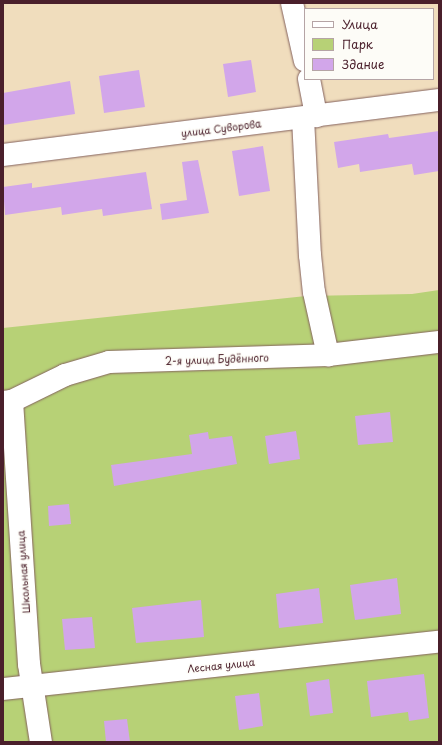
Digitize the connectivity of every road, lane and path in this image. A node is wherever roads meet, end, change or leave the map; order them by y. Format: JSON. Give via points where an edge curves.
{"nodes":[{"id":1,"x":292,"y":3,"type":"edge"},
{"id":2,"x":304,"y":57,"type":"edge"},
{"id":3,"x":309,"y":80,"type":"edge"},
{"id":4,"x":439,"y":100,"type":"edge"},
{"id":5,"x":310,"y":117,"type":"junction"},
{"id":6,"x":3,"y":155,"type":"edge"},
{"id":7,"x":439,"y":342,"type":"edge"},
{"id":8,"x":328,"y":355,"type":"junction"},
{"id":9,"x":8,"y":401,"type":"edge"},
{"id":10,"x":439,"y":642,"type":"edge"},
{"id":11,"x":34,"y":684,"type":"junction"},
{"id":12,"x":3,"y":689,"type":"edge"},
{"id":13,"x":41,"y":742,"type":"edge"}],
"edges":[{"from":1,"to":2,"type":"street"},
{"from":3,"to":5,"type":"street"},
{"from":4,"to":5,"type":"street","name":"улица Суворова"},
{"from":5,"to":6,"type":"street","name":"улица Суворова"},
{"from":5,"to":8,"type":"street","via":[[310,256],[314,292]]},
{"from":7,"to":8,"type":"street","name":"2-я улица Будённого"},
{"from":8,"to":9,"type":"street","name":"2-я улица Будённого","via":[[110,362],[65,375]]},
{"from":9,"to":11,"type":"street","name":"Школьная улица","via":[[29,664]]},
{"from":10,"to":11,"type":"street","name":"Лесная улица"},
{"from":11,"to":12,"type":"street","name":"Лесная улица"},
{"from":11,"to":13,"type":"street","name":"Школьная улица"}]}
